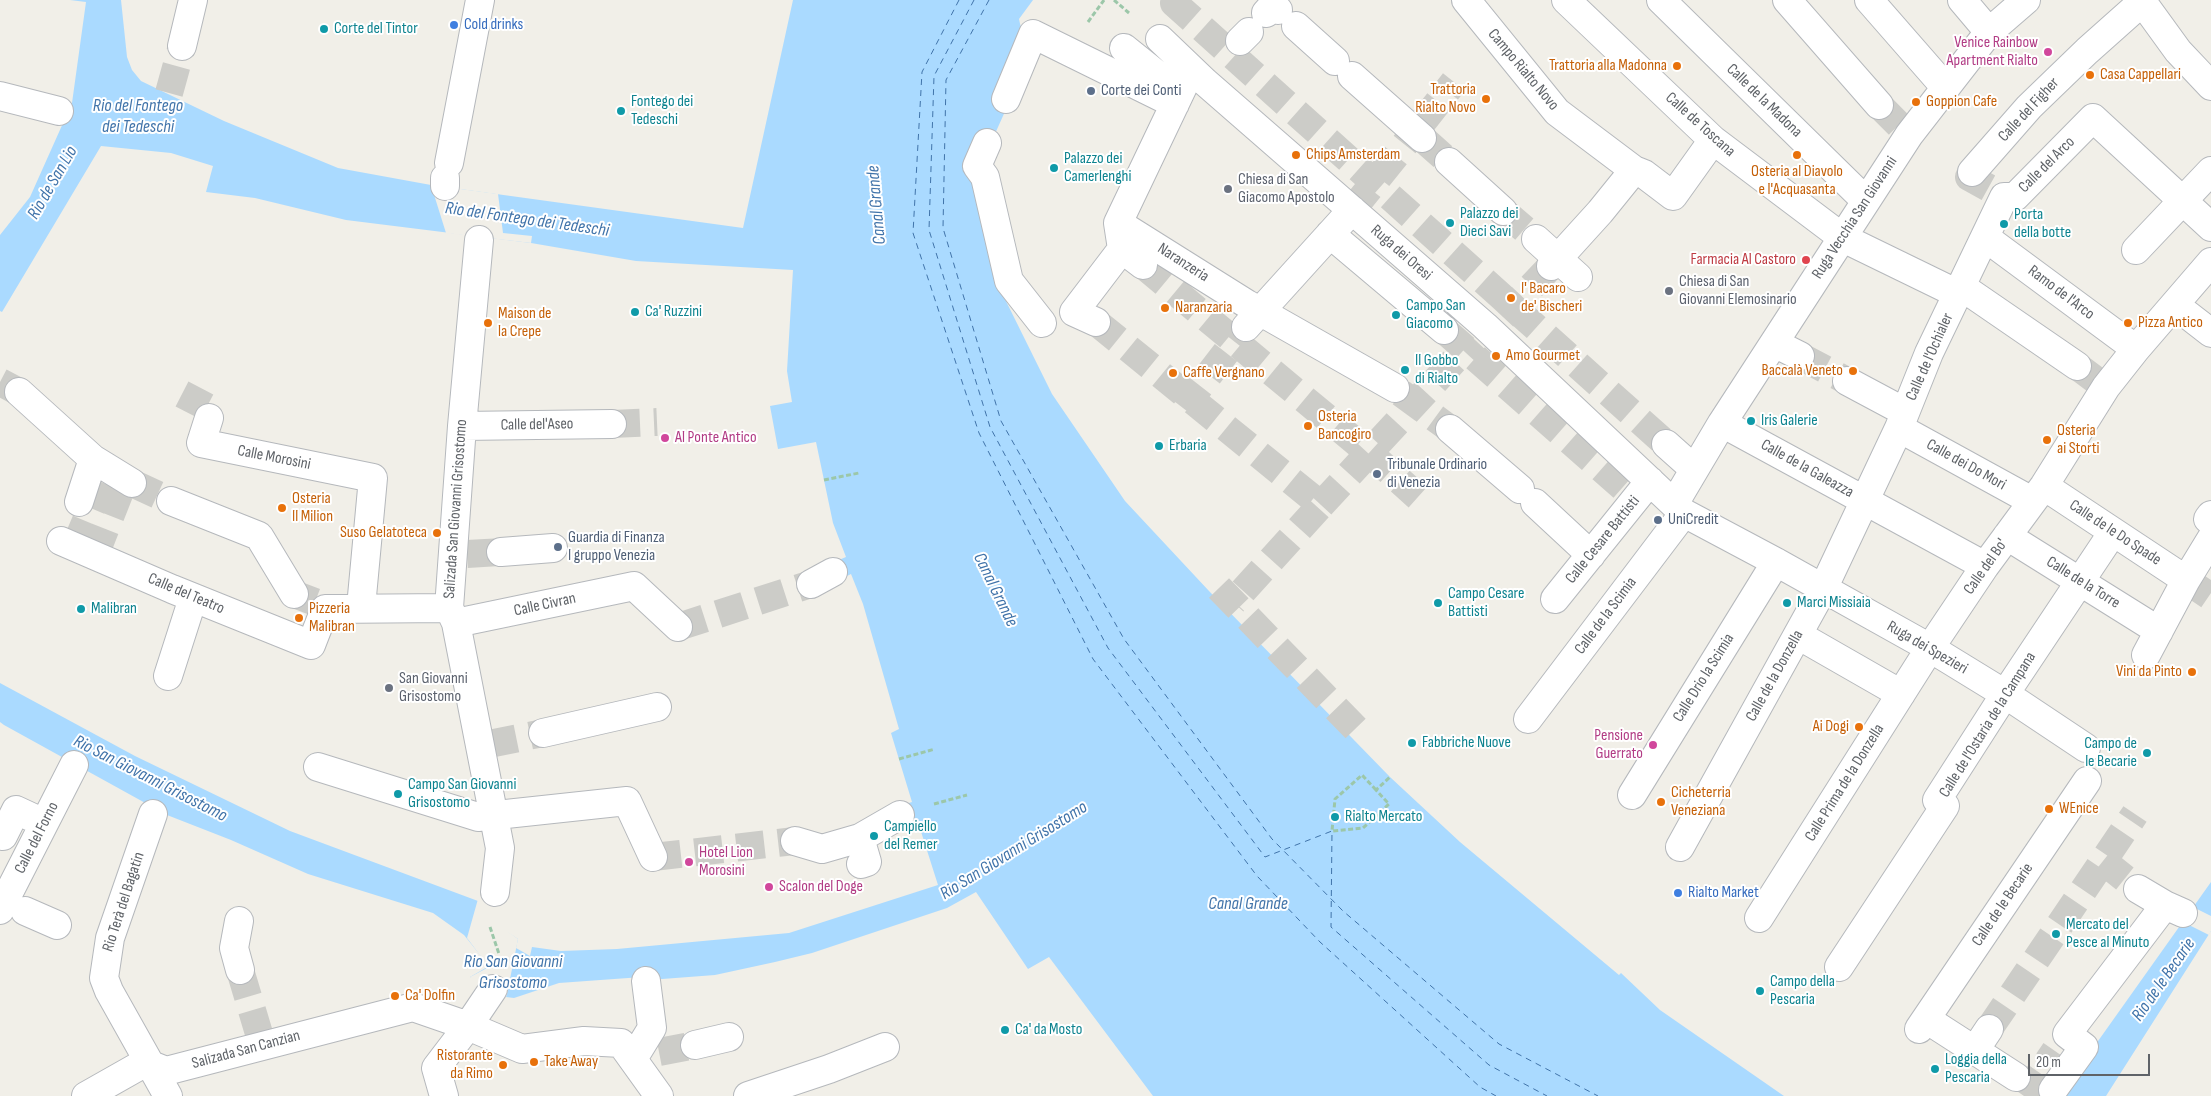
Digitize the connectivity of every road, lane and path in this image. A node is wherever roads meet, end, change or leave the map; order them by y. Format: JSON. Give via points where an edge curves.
{"nodes":[{"id":1,"x":192,"y":0,"type":"edge"},
{"id":2,"x":480,"y":0,"type":"edge"},
{"id":3,"x":1466,"y":0,"type":"edge"},
{"id":4,"x":1566,"y":0,"type":"edge"},
{"id":5,"x":1661,"y":0,"type":"edge"},
{"id":6,"x":1787,"y":0,"type":"edge"},
{"id":7,"x":1869,"y":0,"type":"edge"},
{"id":8,"x":1962,"y":0,"type":"edge"},
{"id":9,"x":2026,"y":0,"type":"edge"},
{"id":10,"x":2142,"y":1,"type":"edge"},
{"id":11,"x":1267,"y":21,"type":"dead end"},
{"id":12,"x":1989,"y":32,"type":"junction"},
{"id":13,"x":182,"y":46,"type":"tunnel mouth"},
{"id":14,"x":1170,"y":75,"type":"junction"},
{"id":15,"x":2211,"y":86,"type":"edge"},
{"id":16,"x":1945,"y":87,"type":"junction"},
{"id":17,"x":0,"y":96,"type":"edge"},
{"id":18,"x":1006,"y":99,"type":"dead end"},
{"id":19,"x":1879,"y":105,"type":"tunnel mouth"},
{"id":20,"x":60,"y":111,"type":"dead end"},
{"id":21,"x":1417,"y":133,"type":"tunnel mouth"},
{"id":22,"x":1713,"y":140,"type":"junction"},
{"id":23,"x":987,"y":143,"type":"dead end"},
{"id":24,"x":1449,"y":162,"type":"tunnel mouth"},
{"id":25,"x":2211,"y":171,"type":"edge"},
{"id":26,"x":1639,"y":172,"type":"junction"},
{"id":27,"x":1972,"y":172,"type":"dead end"},
{"id":28,"x":446,"y":176,"type":"dead end"},
{"id":29,"x":1866,"y":201,"type":"junction"},
{"id":30,"x":2182,"y":201,"type":"junction"},
{"id":31,"x":1352,"y":210,"type":"junction"},
{"id":32,"x":1503,"y":210,"type":"tunnel mouth"},
{"id":33,"x":2211,"y":227,"type":"edge"},
{"id":34,"x":1330,"y":234,"type":"junction"},
{"id":35,"x":1843,"y":238,"type":"junction"},
{"id":36,"x":1986,"y":238,"type":"junction"},
{"id":37,"x":479,"y":240,"type":"dead end"},
{"id":38,"x":1536,"y":240,"type":"tunnel mouth"},
{"id":39,"x":1128,"y":245,"type":"junction"},
{"id":40,"x":2136,"y":250,"type":"dead end"},
{"id":41,"x":1554,"y":262,"type":"junction"},
{"id":42,"x":2211,"y":262,"type":"edge"},
{"id":43,"x":1578,"y":277,"type":"dead end"},
{"id":44,"x":1960,"y":290,"type":"junction"},
{"id":45,"x":2175,"y":305,"type":"junction"},
{"id":46,"x":1251,"y":314,"type":"junction"},
{"id":47,"x":1085,"y":317,"type":"dead end"},
{"id":48,"x":1042,"y":323,"type":"dead end"},
{"id":49,"x":1444,"y":330,"type":"tunnel mouth"},
{"id":50,"x":2211,"y":333,"type":"edge"},
{"id":51,"x":1774,"y":343,"type":"junction"},
{"id":52,"x":2136,"y":349,"type":"junction"},
{"id":53,"x":1800,"y":356,"type":"tunnel mouth"},
{"id":54,"x":2093,"y":378,"type":"junction"},
{"id":55,"x":1847,"y":381,"type":"tunnel mouth"},
{"id":56,"x":1394,"y":388,"type":"tunnel mouth"},
{"id":57,"x":19,"y":392,"type":"tunnel mouth"},
{"id":58,"x":209,"y":418,"type":"dead end"},
{"id":59,"x":1902,"y":420,"type":"junction"},
{"id":60,"x":1722,"y":423,"type":"junction"},
{"id":61,"x":612,"y":424,"type":"tunnel mouth"},
{"id":62,"x":462,"y":426,"type":"junction"},
{"id":63,"x":1450,"y":429,"type":"tunnel mouth"},
{"id":64,"x":1666,"y":444,"type":"tunnel mouth"},
{"id":65,"x":93,"y":459,"type":"junction"},
{"id":66,"x":1694,"y":469,"type":"junction"},
{"id":67,"x":860,"y":473,"type":"dead end"},
{"id":68,"x":824,"y":480,"type":"dead end"},
{"id":69,"x":132,"y":482,"type":"tunnel mouth"},
{"id":70,"x":1637,"y":490,"type":"junction"},
{"id":71,"x":2038,"y":494,"type":"junction"},
{"id":72,"x":172,"y":501,"type":"tunnel mouth"},
{"id":73,"x":1866,"y":501,"type":"junction"},
{"id":74,"x":79,"y":502,"type":"dead end"},
{"id":75,"x":1679,"y":509,"type":"junction"},
{"id":76,"x":2211,"y":515,"type":"edge"},
{"id":77,"x":2211,"y":521,"type":"edge"},
{"id":78,"x":2113,"y":532,"type":"junction"},
{"id":79,"x":2007,"y":536,"type":"junction"},
{"id":80,"x":2211,"y":539,"type":"edge"},
{"id":81,"x":62,"y":541,"type":"dead end"},
{"id":82,"x":553,"y":548,"type":"dead end"},
{"id":83,"x":501,"y":552,"type":"tunnel mouth"},
{"id":84,"x":1591,"y":555,"type":"junction"},
{"id":85,"x":1776,"y":562,"type":"junction"},
{"id":86,"x":1985,"y":566,"type":"junction"},
{"id":87,"x":2186,"y":580,"type":"junction"},
{"id":88,"x":2081,"y":581,"type":"junction"},
{"id":89,"x":1823,"y":588,"type":"junction"},
{"id":90,"x":193,"y":598,"type":"junction"},
{"id":91,"x":1555,"y":599,"type":"dead end"},
{"id":92,"x":311,"y":602,"type":"junction"},
{"id":93,"x":361,"y":607,"type":"junction"},
{"id":94,"x":452,"y":616,"type":"junction"},
{"id":95,"x":678,"y":628,"type":"dead end"},
{"id":96,"x":2160,"y":631,"type":"junction"},
{"id":97,"x":1798,"y":636,"type":"junction"},
{"id":98,"x":1930,"y":648,"type":"junction"},
{"id":99,"x":2146,"y":655,"type":"dead end"},
{"id":100,"x":168,"y":676,"type":"dead end"},
{"id":101,"x":1901,"y":694,"type":"junction"},
{"id":102,"x":2005,"y":694,"type":"junction"},
{"id":103,"x":657,"y":707,"type":"dead end"},
{"id":104,"x":1528,"y":719,"type":"dead end"},
{"id":105,"x":543,"y":732,"type":"tunnel mouth"},
{"id":106,"x":2086,"y":748,"type":"dead end"},
{"id":107,"x":935,"y":749,"type":"dead end"},
{"id":108,"x":899,"y":760,"type":"dead end"},
{"id":109,"x":74,"y":765,"type":"dead end"},
{"id":110,"x":318,"y":768,"type":"dead end"},
{"id":111,"x":1390,"y":777,"type":"dead end"},
{"id":112,"x":2087,"y":781,"type":"dead end"},
{"id":113,"x":1376,"y":790,"type":"junction"},
{"id":114,"x":1632,"y":794,"type":"dead end"},
{"id":115,"x":153,"y":814,"type":"dead end"},
{"id":116,"x":900,"y":814,"type":"dead end"},
{"id":117,"x":494,"y":815,"type":"junction"},
{"id":118,"x":44,"y":823,"type":"junction"},
{"id":119,"x":3,"y":836,"type":"dead end"},
{"id":120,"x":795,"y":841,"type":"tunnel mouth"},
{"id":121,"x":1680,"y":847,"type":"dead end"},
{"id":122,"x":653,"y":857,"type":"dead end"},
{"id":123,"x":2138,"y":888,"type":"tunnel mouth"},
{"id":124,"x":495,"y":892,"type":"dead end"},
{"id":125,"x":10,"y":907,"type":"edge"},
{"id":126,"x":1759,"y":918,"type":"dead end"},
{"id":127,"x":240,"y":921,"type":"dead end"},
{"id":128,"x":57,"y":925,"type":"dead end"},
{"id":129,"x":489,"y":925,"type":"dead end"},
{"id":130,"x":501,"y":958,"type":"dead end"},
{"id":131,"x":1839,"y":968,"type":"dead end"},
{"id":132,"x":240,"y":970,"type":"tunnel mouth"},
{"id":133,"x":646,"y":981,"type":"dead end"},
{"id":134,"x":493,"y":989,"type":"dead end"},
{"id":135,"x":468,"y":1026,"type":"junction"},
{"id":136,"x":728,"y":1037,"type":"dead end"},
{"id":137,"x":695,"y":1045,"type":"tunnel mouth"},
{"id":138,"x":885,"y":1047,"type":"dead end"},
{"id":139,"x":659,"y":1052,"type":"tunnel mouth"},
{"id":140,"x":633,"y":1059,"type":"junction"},
{"id":141,"x":151,"y":1065,"type":"junction"},
{"id":142,"x":2016,"y":1077,"type":"dead end"},
{"id":143,"x":2053,"y":1090,"type":"dead end"},
{"id":144,"x":89,"y":1095,"type":"edge"},
{"id":145,"x":168,"y":1096,"type":"edge"},
{"id":146,"x":444,"y":1096,"type":"edge"},
{"id":147,"x":659,"y":1096,"type":"edge"},
{"id":148,"x":748,"y":1096,"type":"edge"}],
"edges":[{"from":1,"to":13,"type":"street"},
{"from":2,"to":28,"type":"street"},
{"from":3,"to":26,"type":"street","name":"Campo Rialto Novo","via":[[1557,112]]},
{"from":4,"to":22,"type":"street","name":"Calle de Toscana"},
{"from":5,"to":29,"type":"street","name":"Calle de la Madona"},
{"from":6,"to":19,"type":"street"},
{"from":7,"to":16,"type":"street"},
{"from":8,"to":12,"type":"street"},
{"from":9,"to":12,"type":"street","name":"Ruga Vecchia San Giovanni"},
{"from":10,"to":15,"type":"street","via":[[2178,51]]},
{"from":10,"to":27,"type":"street","name":"Calle del Figher","via":[[2030,107]]},
{"from":11,"to":21,"type":"street","via":[[1344,68]]},
{"from":12,"to":16,"type":"street","name":"Ruga Vecchia San Giovanni"},
{"from":14,"to":18,"type":"street","name":"Ruga dei Oresi","via":[[1033,34]]},
{"from":14,"to":31,"type":"street","name":"Ruga dei Oresi"},
{"from":14,"to":39,"type":"street"},
{"from":16,"to":29,"type":"street","name":"Ruga Vecchia San Giovanni"},
{"from":17,"to":20,"type":"street"},
{"from":22,"to":26,"type":"street","name":"Campo Rialto Novo","via":[[1673,196]]},
{"from":22,"to":35,"type":"street","name":"Calle de Toscana"},
{"from":23,"to":48,"type":"street","via":[[977,166],[985,177],[1010,281]]},
{"from":24,"to":32,"type":"street"},
{"from":25,"to":30,"type":"street"},
{"from":26,"to":41,"type":"street"},
{"from":29,"to":35,"type":"street","name":"Ruga Vecchia San Giovanni"},
{"from":30,"to":33,"type":"street"},
{"from":30,"to":36,"type":"street","name":"Calle del Arco","via":[[2093,118],[2015,197],[2001,195]]},
{"from":30,"to":40,"type":"street"},
{"from":31,"to":34,"type":"street"},
{"from":31,"to":70,"type":"street","name":"Ruga dei Oresi","via":[[1488,328]]},
{"from":34,"to":46,"type":"street"},
{"from":34,"to":49,"type":"street"},
{"from":35,"to":44,"type":"street","name":"Calle de Toscana"},
{"from":35,"to":51,"type":"street","name":"Ruga Vecchia San Giovanni"},
{"from":36,"to":44,"type":"street","name":"Calle del Arco"},
{"from":36,"to":52,"type":"street","name":"Ramo de l'Arco"},
{"from":37,"to":62,"type":"street","name":"Salizada San Giovanni Grisostomo"},
{"from":38,"to":41,"type":"street"},
{"from":39,"to":46,"type":"street","name":"Naranzeria"},
{"from":39,"to":47,"type":"street"},
{"from":41,"to":43,"type":"street"},
{"from":42,"to":45,"type":"street","name":"Calle del Bo'"},
{"from":44,"to":54,"type":"street","name":"Calle de Toscana"},
{"from":44,"to":59,"type":"street","name":"Calle de l'Ochialer","via":[[1929,353]]},
{"from":45,"to":50,"type":"street"},
{"from":45,"to":52,"type":"street","name":"Calle del Bo'"},
{"from":46,"to":56,"type":"street"},
{"from":51,"to":53,"type":"street"},
{"from":51,"to":60,"type":"street","name":"Ruga Vecchia San Giovanni"},
{"from":52,"to":54,"type":"street","name":"Calle del Bo'"},
{"from":54,"to":71,"type":"street","name":"Calle del Bo'"},
{"from":55,"to":59,"type":"street","name":"Calle dei Do Mori"},
{"from":57,"to":65,"type":"street"},
{"from":58,"to":93,"type":"street","name":"Calle Morosini","via":[[202,444],[373,478]]},
{"from":59,"to":71,"type":"street","name":"Calle dei Do Mori"},
{"from":59,"to":73,"type":"street","name":"Calle de l'Ochialer"},
{"from":60,"to":66,"type":"street","name":"Ruga Vecchia San Giovanni"},
{"from":60,"to":73,"type":"street","name":"Calle de la Galeazza"},
{"from":61,"to":62,"type":"street","name":"Calle del'Aseo"},
{"from":62,"to":94,"type":"street","name":"Salizada San Giovanni Grisostomo","via":[[460,555]]},
{"from":63,"to":84,"type":"street"},
{"from":64,"to":66,"type":"street"},
{"from":65,"to":69,"type":"street"},
{"from":65,"to":74,"type":"street"},
{"from":66,"to":75,"type":"street","name":"Ruga Vecchia San Giovanni"},
{"from":67,"to":68,"type":"path"},
{"from":70,"to":75,"type":"street"},
{"from":70,"to":84,"type":"street","name":"Calle Cesare Battisti"},
{"from":71,"to":78,"type":"street","name":"Calle de le Do Spade"},
{"from":71,"to":79,"type":"street","name":"Calle del Bo'"},
{"from":72,"to":92,"type":"street","via":[[258,536]]},
{"from":73,"to":86,"type":"street","name":"Calle de la Galeazza"},
{"from":73,"to":89,"type":"street","name":"Calle de la Donzella"},
{"from":75,"to":85,"type":"street","name":"Ruga dei Spezieri"},
{"from":75,"to":104,"type":"street","name":"Calle de la Scimia"},
{"from":76,"to":77,"type":"street","via":[[2208,519]]},
{"from":78,"to":87,"type":"street","name":"Calle de le Do Spade"},
{"from":78,"to":88,"type":"street","name":"Calle de l'Ostaria de la Campana"},
{"from":79,"to":86,"type":"street","name":"Calle del Bo'"},
{"from":79,"to":88,"type":"street","name":"Calle de la Torre"},
{"from":80,"to":87,"type":"street"},
{"from":81,"to":90,"type":"street","name":"Calle del Teatro"},
{"from":82,"to":83,"type":"street"},
{"from":84,"to":91,"type":"street","name":"Calle Cesare Battisti"},
{"from":85,"to":89,"type":"street","name":"Ruga dei Spezieri"},
{"from":85,"to":114,"type":"street","name":"Calle Drio la Scimia"},
{"from":86,"to":98,"type":"street","name":"Calle del Bo'"},
{"from":87,"to":96,"type":"street"},
{"from":88,"to":96,"type":"street","name":"Calle de la Torre"},
{"from":88,"to":102,"type":"street","name":"Calle de l'Ostaria de la Campana"},
{"from":89,"to":97,"type":"street","name":"Calle de la Donzella"},
{"from":89,"to":98,"type":"street","name":"Ruga dei Spezieri"},
{"from":90,"to":92,"type":"street","name":"Calle del Teatro","via":[[311,645]]},
{"from":90,"to":100,"type":"street"},
{"from":92,"to":93,"type":"street","name":"Calle Civran"},
{"from":93,"to":94,"type":"street","name":"Calle Civran"},
{"from":94,"to":95,"type":"street","name":"Calle Civran","via":[[634,586]]},
{"from":94,"to":117,"type":"street","name":"Salizada San Giovanni Grisostomo","via":[[485,744]]},
{"from":96,"to":99,"type":"street"},
{"from":97,"to":101,"type":"street"},
{"from":97,"to":121,"type":"street","name":"Calle de la Donzella"},
{"from":98,"to":101,"type":"street","name":"Calle Prima de la Donzella"},
{"from":98,"to":102,"type":"street","name":"Ruga dei Spezieri"},
{"from":101,"to":126,"type":"street","name":"Calle Prima de la Donzella"},
{"from":102,"to":106,"type":"street","name":"Ruga dei Spezieri"},
{"from":102,"to":131,"type":"street","name":"Calle de l'Ostaria de la Campana","via":[[1937,800],[1945,806]]},
{"from":103,"to":105,"type":"street"},
{"from":107,"to":108,"type":"path"},
{"from":109,"to":118,"type":"street","name":"Calle del Forno"},
{"from":110,"to":117,"type":"street","via":[[478,817]]},
{"from":111,"to":113,"type":"path"},
{"from":112,"to":142,"type":"street","name":"Calle de le Becarie","via":[[1923,1024],[1982,1040]]},
{"from":113,"to":113,"type":"path","via":[[1362,775],[1335,798],[1332,831],[1363,828],[1383,810],[1389,804]]},
{"from":115,"to":141,"type":"street","name":"Rio Terà del Bagatin","via":[[110,938],[104,978]]},
{"from":116,"to":120,"type":"street","via":[[861,851],[822,849]]},
{"from":117,"to":122,"type":"street","via":[[626,801]]},
{"from":117,"to":124,"type":"street","name":"Salizada San Giovanni Grisostomo","via":[[500,848]]},
{"from":118,"to":119,"type":"street","via":[[16,810]]},
{"from":118,"to":125,"type":"street","name":"Calle del Forno"},
{"from":123,"to":143,"type":"street","via":[[2174,909],[2061,1043],[2084,1046]]},
{"from":125,"to":128,"type":"street"},
{"from":127,"to":132,"type":"street","via":[[234,948]]},
{"from":129,"to":130,"type":"path"},
{"from":133,"to":140,"type":"street","via":[[652,1028]]},
{"from":134,"to":135,"type":"street"},
{"from":135,"to":140,"type":"street","via":[[522,1049],[584,1041],[620,1043]]},
{"from":135,"to":141,"type":"street","name":"Salizada San Canzian","via":[[413,1007],[262,1041],[166,1072]]},
{"from":135,"to":146,"type":"street","via":[[436,1068]]},
{"from":136,"to":137,"type":"street"},
{"from":138,"to":148,"type":"street"},
{"from":139,"to":140,"type":"street"},
{"from":140,"to":147,"type":"street"},
{"from":141,"to":144,"type":"street","name":"Salizada San Canzian","via":[[139,1066]]},
{"from":141,"to":145,"type":"street","name":"Rio Terà del Bagatin"}]}
